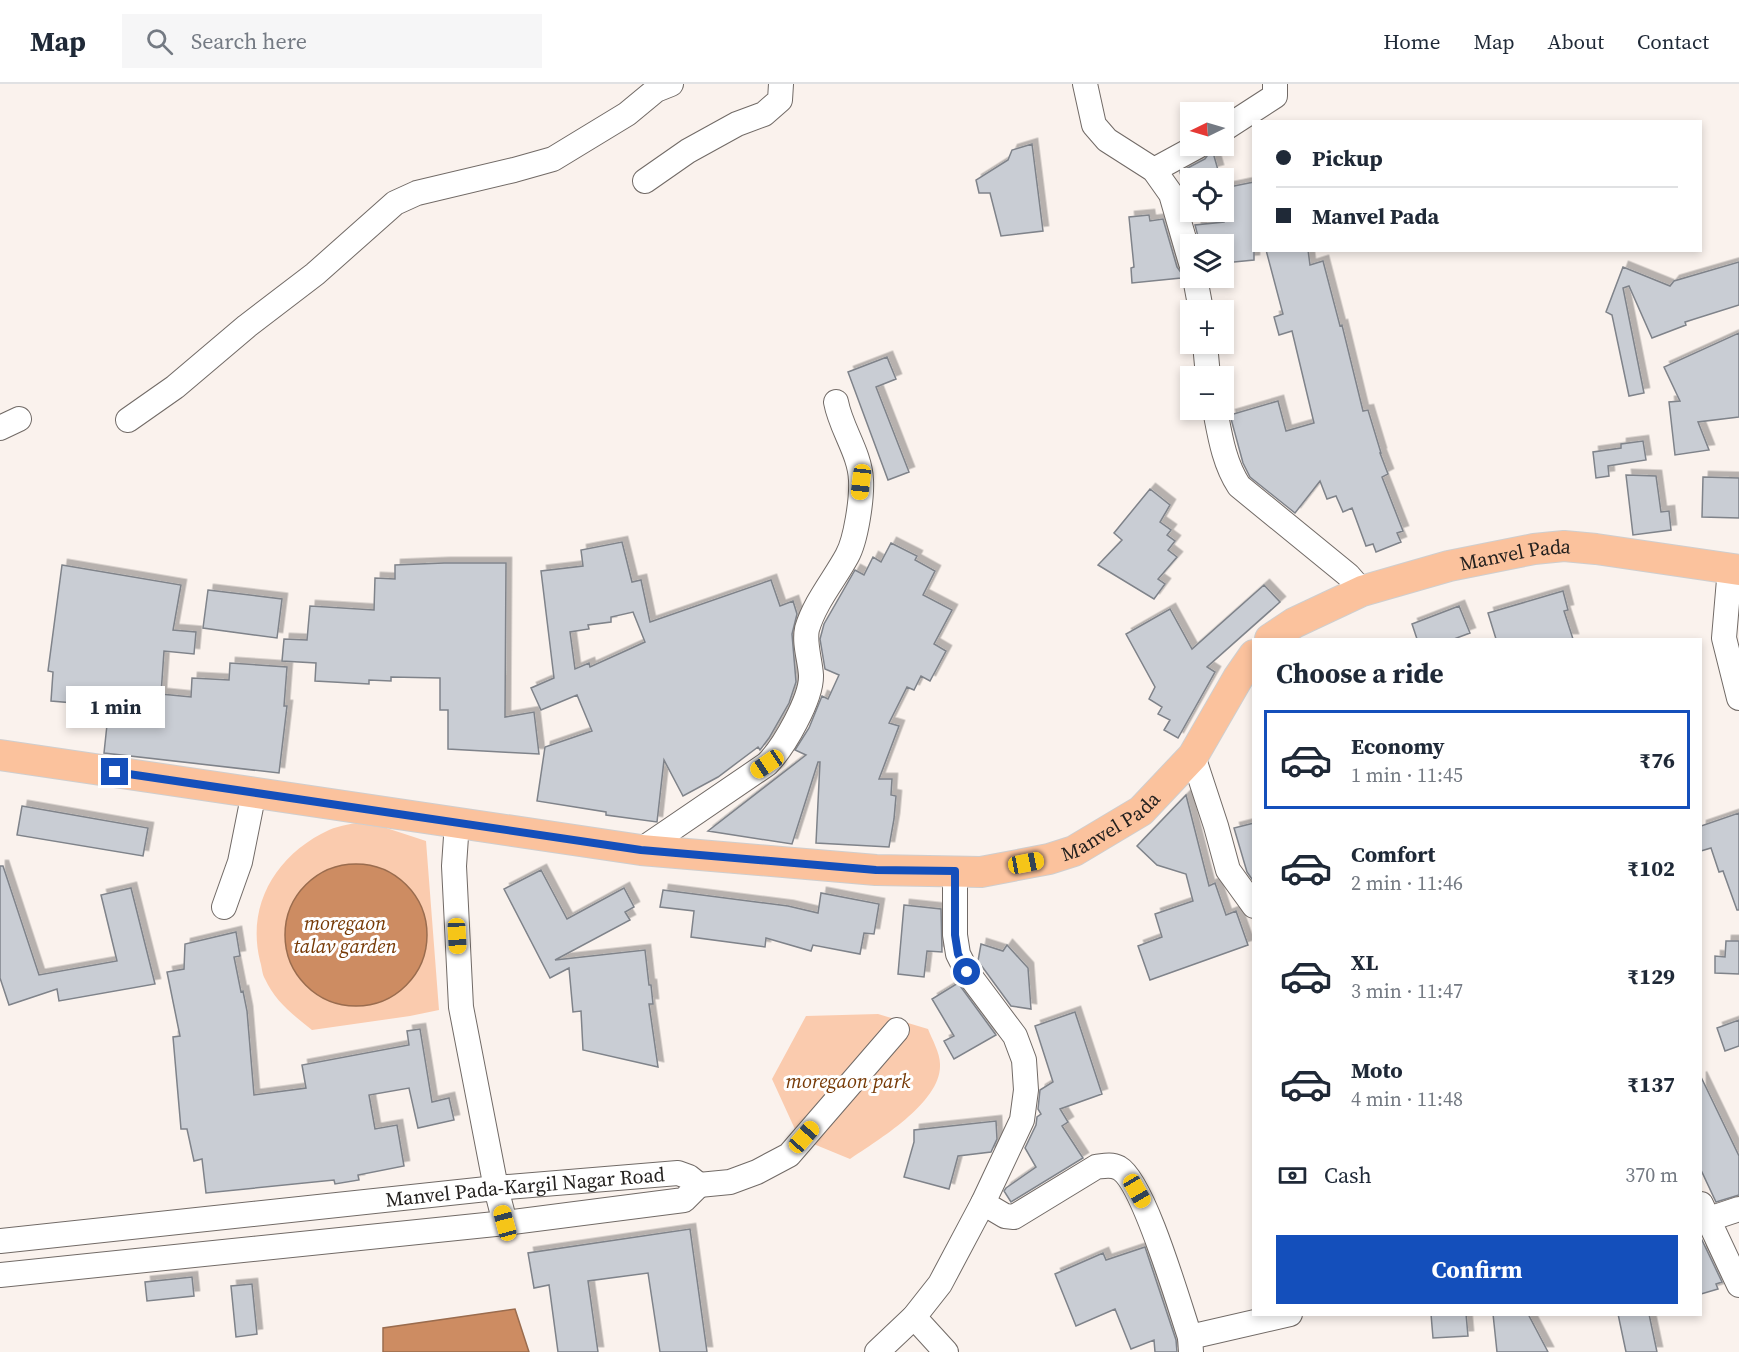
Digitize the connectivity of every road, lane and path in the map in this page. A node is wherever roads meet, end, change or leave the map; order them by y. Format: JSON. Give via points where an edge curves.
{"nodes":[{"id":1,"x":670,"y":84,"type":"edge"},
{"id":2,"x":781,"y":84,"type":"edge"},
{"id":3,"x":1085,"y":84,"type":"edge"},
{"id":4,"x":1275,"y":84,"type":"edge"},
{"id":5,"x":1234,"y":123,"type":"edge"},
{"id":6,"x":1180,"y":156,"type":"edge"},
{"id":7,"x":1154,"y":170,"type":"junction"},
{"id":8,"x":645,"y":181,"type":"dead end"},
{"id":9,"x":1183,"y":234,"type":"edge"},
{"id":10,"x":836,"y":402,"type":"dead end"},
{"id":11,"x":128,"y":420,"type":"dead end"},
{"id":12,"x":1217,"y":420,"type":"edge"},
{"id":13,"x":1734,"y":569,"type":"edge"},
{"id":14,"x":1362,"y":591,"type":"junction"},
{"id":15,"x":1272,"y":638,"type":"edge"},
{"id":16,"x":1252,"y":658,"type":"edge"},
{"id":17,"x":1739,"y":698,"type":"edge"},
{"id":18,"x":0,"y":755,"type":"edge"},
{"id":19,"x":1193,"y":756,"type":"junction"},
{"id":20,"x":254,"y":792,"type":"junction"},
{"id":21,"x":457,"y":822,"type":"junction"},
{"id":22,"x":641,"y":850,"type":"junction"},
{"id":23,"x":955,"y":871,"type":"junction"},
{"id":24,"x":1252,"y":903,"type":"edge"},
{"id":25,"x":224,"y":907,"type":"dead end"},
{"id":26,"x":897,"y":1030,"type":"dead end"},
{"id":27,"x":699,"y":1185,"type":"junction"},
{"id":28,"x":496,"y":1188,"type":"junction"},
{"id":29,"x":983,"y":1203,"type":"junction"},
{"id":30,"x":1739,"y":1209,"type":"edge"},
{"id":31,"x":1705,"y":1212,"type":"edge"},
{"id":32,"x":505,"y":1223,"type":"junction"},
{"id":33,"x":0,"y":1241,"type":"edge"},
{"id":34,"x":0,"y":1275,"type":"edge"},
{"id":35,"x":1739,"y":1285,"type":"edge"},
{"id":36,"x":1284,"y":1316,"type":"edge"},
{"id":37,"x":914,"y":1317,"type":"junction"},
{"id":38,"x":1190,"y":1345,"type":"edge"},
{"id":39,"x":877,"y":1352,"type":"edge"},
{"id":40,"x":945,"y":1352,"type":"edge"}],
"edges":[{"from":1,"to":11,"type":"street","via":[[553,159],[417,193],[394,203],[315,274]]},
{"from":2,"to":8,"type":"street","via":[[780,100],[764,114],[736,124]]},
{"from":3,"to":7,"type":"street","via":[[1094,125],[1107,140]]},
{"from":4,"to":5,"type":"street","via":[[1275,96]]},
{"from":6,"to":7,"type":"street"},
{"from":7,"to":9,"type":"street","via":[[1171,194]]},
{"from":10,"to":22,"type":"street","via":[[859,465],[861,482],[854,542],[827,585],[807,630],[809,694],[779,752],[767,764]]},
{"from":12,"to":14,"type":"street","via":[[1226,460],[1239,486],[1348,574]]},
{"from":13,"to":14,"type":"main road","name":"Manvel Pada","via":[[1564,546],[1449,566]]},
{"from":13,"to":17,"type":"street","via":[[1724,638]]},
{"from":14,"to":15,"type":"main road","name":"Manvel Pada"},
{"from":16,"to":19,"type":"main road","name":"Manvel Pada"},
{"from":18,"to":20,"type":"main road","name":"Manvel Pada"},
{"from":19,"to":23,"type":"main road","name":"Manvel Pada","via":[[1141,811],[1074,851],[981,872]]},
{"from":19,"to":24,"type":"street","via":[[1228,870]]},
{"from":20,"to":21,"type":"main road","name":"Manvel Pada"},
{"from":20,"to":25,"type":"street","via":[[240,862]]},
{"from":21,"to":22,"type":"main road","name":"Manvel Pada"},
{"from":21,"to":28,"type":"street","via":[[454,866],[461,1007]]},
{"from":22,"to":23,"type":"main road","name":"Manvel Pada","via":[[876,870]]},
{"from":23,"to":29,"type":"street","via":[[958,954],[1015,1036],[1024,1060],[1022,1120]]},
{"from":26,"to":27,"type":"street","via":[[789,1155],[730,1182]]},
{"from":27,"to":28,"type":"street","name":"Manvel Pada-Kargil Nagar Road","via":[[678,1173]]},
{"from":27,"to":32,"type":"street","name":"Manvel Pada-Kargil Nagar Road","via":[[684,1200]]},
{"from":28,"to":32,"type":"street"},
{"from":28,"to":33,"type":"street","name":"Manvel Pada-Kargil Nagar Road"},
{"from":29,"to":37,"type":"street","via":[[940,1284]]},
{"from":29,"to":38,"type":"street","via":[[1014,1217],[1096,1167],[1119,1168],[1145,1206]]},
{"from":30,"to":31,"type":"street"},
{"from":31,"to":35,"type":"street"},
{"from":32,"to":34,"type":"street","name":"Manvel Pada-Kargil Nagar Road"},
{"from":36,"to":38,"type":"street"},
{"from":37,"to":39,"type":"street"},
{"from":37,"to":40,"type":"street"}]}
